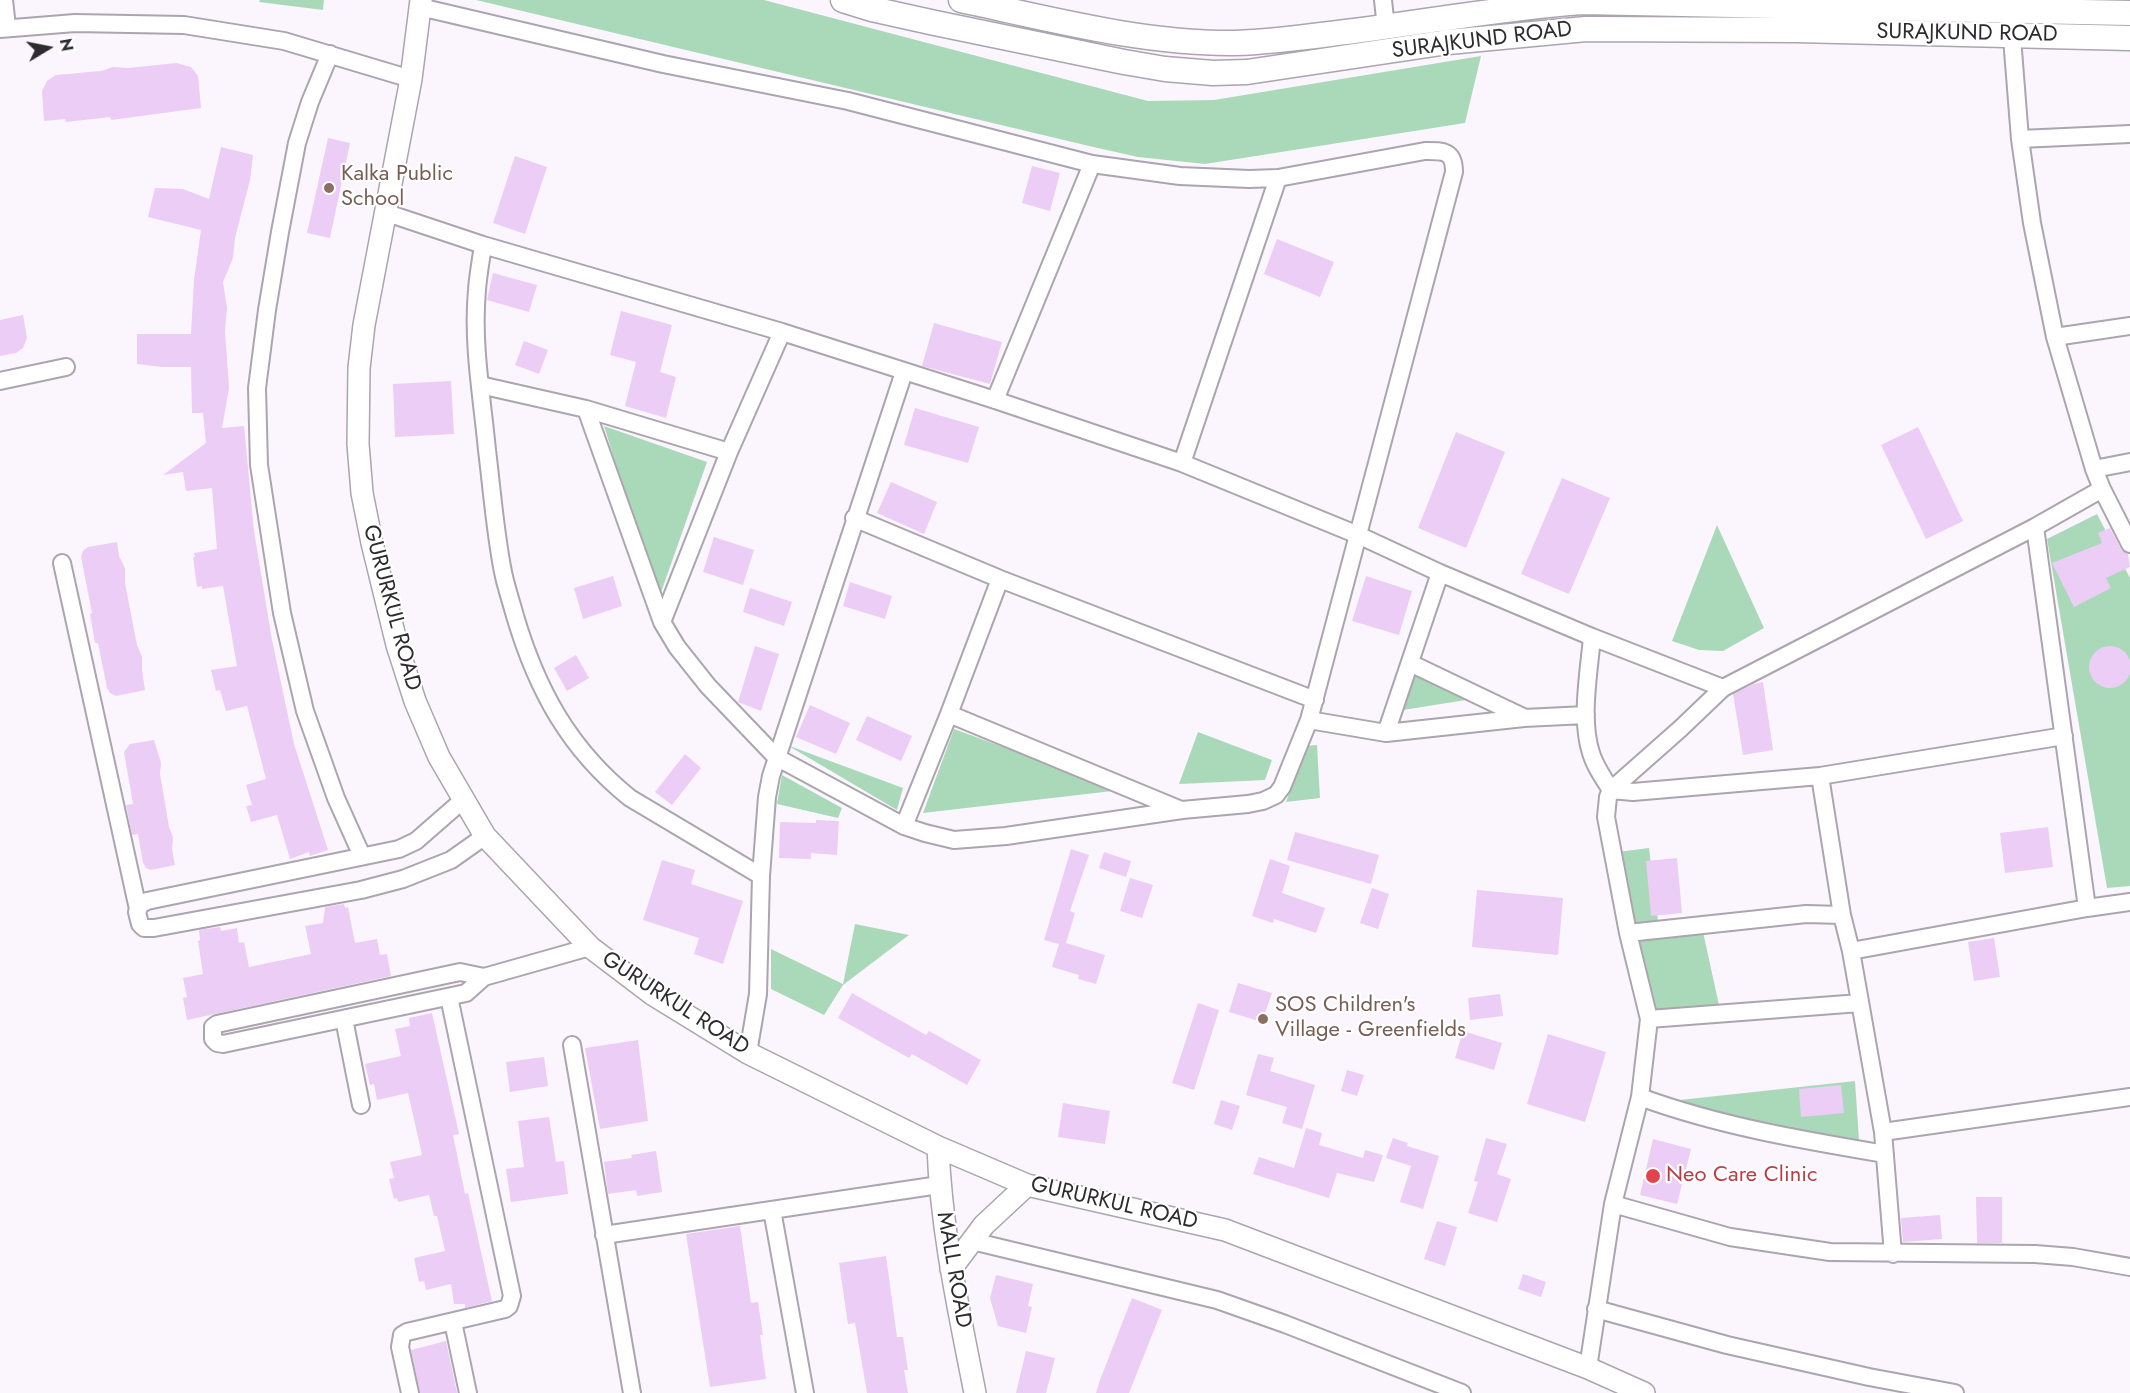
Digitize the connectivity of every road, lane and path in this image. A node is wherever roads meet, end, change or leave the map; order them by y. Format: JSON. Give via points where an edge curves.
{"nodes":[{"id":1,"x":4,"y":0,"type":"edge"},
{"id":2,"x":843,"y":0,"type":"edge"},
{"id":3,"x":961,"y":0,"type":"edge"},
{"id":4,"x":1383,"y":0,"type":"edge"},
{"id":5,"x":421,"y":4,"type":"edge"},
{"id":6,"x":873,"y":5,"type":"edge"},
{"id":7,"x":2130,"y":14,"type":"edge"},
{"id":8,"x":2011,"y":24,"type":"junction"},
{"id":9,"x":4,"y":28,"type":"edge"},
{"id":10,"x":1386,"y":28,"type":"junction"},
{"id":11,"x":2130,"y":38,"type":"edge"},
{"id":12,"x":330,"y":54,"type":"junction"},
{"id":13,"x":411,"y":79,"type":"junction"},
{"id":14,"x":2130,"y":134,"type":"edge"},
{"id":15,"x":2020,"y":139,"type":"junction"},
{"id":16,"x":1092,"y":164,"type":"junction"},
{"id":17,"x":1278,"y":178,"type":"junction"},
{"id":18,"x":384,"y":212,"type":"junction"},
{"id":19,"x":483,"y":245,"type":"junction"},
{"id":20,"x":2130,"y":326,"type":"edge"},
{"id":21,"x":782,"y":332,"type":"junction"},
{"id":22,"x":2055,"y":337,"type":"junction"},
{"id":23,"x":66,"y":367,"type":"dead end"},
{"id":24,"x":904,"y":372,"type":"junction"},
{"id":25,"x":0,"y":381,"type":"edge"},
{"id":26,"x":480,"y":385,"type":"junction"},
{"id":27,"x":995,"y":400,"type":"junction"},
{"id":28,"x":586,"y":409,"type":"junction"},
{"id":29,"x":729,"y":452,"type":"junction"},
{"id":30,"x":2130,"y":462,"type":"edge"},
{"id":31,"x":1182,"y":463,"type":"junction"},
{"id":32,"x":2094,"y":469,"type":"junction"},
{"id":33,"x":2102,"y":489,"type":"junction"},
{"id":34,"x":854,"y":518,"type":"junction"},
{"id":35,"x":2035,"y":527,"type":"junction"},
{"id":36,"x":1358,"y":535,"type":"junction"},
{"id":37,"x":2130,"y":544,"type":"edge"},
{"id":38,"x":62,"y":563,"type":"dead end"},
{"id":39,"x":1440,"y":573,"type":"junction"},
{"id":40,"x":1000,"y":579,"type":"junction"},
{"id":41,"x":662,"y":622,"type":"junction"},
{"id":42,"x":1592,"y":637,"type":"junction"},
{"id":43,"x":1410,"y":663,"type":"junction"},
{"id":44,"x":1724,"y":688,"type":"junction"},
{"id":45,"x":1315,"y":700,"type":"junction"},
{"id":46,"x":949,"y":714,"type":"junction"},
{"id":47,"x":1586,"y":715,"type":"junction"},
{"id":48,"x":1524,"y":718,"type":"junction"},
{"id":49,"x":1309,"y":720,"type":"junction"},
{"id":50,"x":1386,"y":733,"type":"junction"},
{"id":51,"x":2064,"y":736,"type":"junction"},
{"id":52,"x":776,"y":757,"type":"junction"},
{"id":53,"x":1820,"y":776,"type":"junction"},
{"id":54,"x":1611,"y":790,"type":"junction"},
{"id":55,"x":463,"y":800,"type":"junction"},
{"id":56,"x":1182,"y":810,"type":"junction"},
{"id":57,"x":904,"y":826,"type":"junction"},
{"id":58,"x":485,"y":836,"type":"junction"},
{"id":59,"x":362,"y":856,"type":"junction"},
{"id":60,"x":761,"y":876,"type":"junction"},
{"id":61,"x":2130,"y":902,"type":"edge"},
{"id":62,"x":2087,"y":908,"type":"junction"},
{"id":63,"x":138,"y":909,"type":"junction"},
{"id":64,"x":1842,"y":915,"type":"junction"},
{"id":65,"x":1628,"y":933,"type":"junction"},
{"id":66,"x":590,"y":947,"type":"junction"},
{"id":67,"x":1851,"y":951,"type":"junction"},
{"id":68,"x":484,"y":977,"type":"junction"},
{"id":69,"x":449,"y":997,"type":"junction"},
{"id":70,"x":1860,"y":1003,"type":"junction"},
{"id":71,"x":344,"y":1019,"type":"junction"},
{"id":72,"x":1649,"y":1019,"type":"junction"},
{"id":73,"x":572,"y":1046,"type":"dead end"},
{"id":74,"x":748,"y":1053,"type":"junction"},
{"id":75,"x":1640,"y":1096,"type":"junction"},
{"id":76,"x":2130,"y":1097,"type":"edge"},
{"id":77,"x":361,"y":1105,"type":"dead end"},
{"id":78,"x":1883,"y":1132,"type":"junction"},
{"id":79,"x":938,"y":1147,"type":"junction"},
{"id":80,"x":1885,"y":1154,"type":"junction"},
{"id":81,"x":939,"y":1185,"type":"junction"},
{"id":82,"x":1027,"y":1185,"type":"junction"},
{"id":83,"x":1613,"y":1204,"type":"junction"},
{"id":84,"x":772,"y":1210,"type":"junction"},
{"id":85,"x":604,"y":1235,"type":"junction"},
{"id":86,"x":972,"y":1240,"type":"junction"},
{"id":87,"x":1893,"y":1254,"type":"junction"},
{"id":88,"x":2130,"y":1267,"type":"edge"},
{"id":89,"x":951,"y":1269,"type":"junction"},
{"id":90,"x":1596,"y":1309,"type":"junction"},
{"id":91,"x":453,"y":1323,"type":"junction"},
{"id":92,"x":1588,"y":1368,"type":"junction"},
{"id":93,"x":1640,"y":1392,"type":"edge"},
{"id":94,"x":410,"y":1393,"type":"edge"},
{"id":95,"x":468,"y":1393,"type":"edge"},
{"id":96,"x":632,"y":1393,"type":"edge"},
{"id":97,"x":806,"y":1393,"type":"edge"},
{"id":98,"x":975,"y":1393,"type":"edge"},
{"id":99,"x":1462,"y":1393,"type":"edge"},
{"id":100,"x":1955,"y":1393,"type":"edge"}],
"edges":[{"from":1,"to":9,"type":"street"},
{"from":2,"to":6,"type":"main road","name":"SURAJKUND ROAD"},
{"from":3,"to":10,"type":"main road","name":"SURAJKUND ROAD","via":[[1176,40],[1275,41]]},
{"from":4,"to":10,"type":"street"},
{"from":5,"to":13,"type":"street","name":"GURURKUL ROAD"},
{"from":5,"to":16,"type":"street","via":[[663,64],[848,101]]},
{"from":6,"to":8,"type":"main road","name":"SURAJKUND ROAD","via":[[1124,62],[1213,73],[1247,72],[1448,42],[1586,29]]},
{"from":7,"to":8,"type":"main road","name":"SURAJKUND ROAD"},
{"from":8,"to":10,"type":"main road","name":"SURAJKUND ROAD","via":[[1583,2]]},
{"from":8,"to":11,"type":"main road","name":"SURAJKUND ROAD"},
{"from":8,"to":15,"type":"street"},
{"from":9,"to":12,"type":"street","via":[[75,23],[184,25],[284,41]]},
{"from":12,"to":13,"type":"street"},
{"from":12,"to":59,"type":"street","via":[[297,143],[278,243],[257,388],[259,465],[282,613],[305,711]]},
{"from":13,"to":18,"type":"street","name":"GURURKUL ROAD"},
{"from":14,"to":15,"type":"street"},
{"from":15,"to":22,"type":"street"},
{"from":16,"to":17,"type":"street","via":[[1180,176]]},
{"from":16,"to":27,"type":"street"},
{"from":17,"to":31,"type":"street"},
{"from":17,"to":36,"type":"street","via":[[1425,151],[1448,153],[1454,165]]},
{"from":18,"to":19,"type":"street"},
{"from":18,"to":55,"type":"street","name":"GURURKUL ROAD","via":[[359,368],[362,493],[411,689],[439,757]]},
{"from":19,"to":21,"type":"street"},
{"from":19,"to":26,"type":"street","via":[[476,316]]},
{"from":20,"to":22,"type":"street"},
{"from":21,"to":24,"type":"street"},
{"from":21,"to":29,"type":"street"},
{"from":22,"to":32,"type":"street"},
{"from":23,"to":25,"type":"street"},
{"from":24,"to":27,"type":"street"},
{"from":24,"to":34,"type":"street"},
{"from":26,"to":28,"type":"street"},
{"from":26,"to":60,"type":"street","via":[[504,574],[526,652],[547,700],[592,763],[630,798]]},
{"from":27,"to":31,"type":"street"},
{"from":28,"to":29,"type":"street"},
{"from":28,"to":41,"type":"street"},
{"from":29,"to":41,"type":"street"},
{"from":30,"to":32,"type":"street"},
{"from":31,"to":36,"type":"street"},
{"from":32,"to":33,"type":"street"},
{"from":33,"to":35,"type":"street"},
{"from":33,"to":37,"type":"street"},
{"from":34,"to":40,"type":"street"},
{"from":34,"to":52,"type":"street"},
{"from":35,"to":44,"type":"street"},
{"from":35,"to":51,"type":"street"},
{"from":36,"to":39,"type":"street"},
{"from":36,"to":45,"type":"street"},
{"from":38,"to":63,"type":"street"},
{"from":39,"to":42,"type":"street"},
{"from":39,"to":43,"type":"street"},
{"from":40,"to":45,"type":"street"},
{"from":40,"to":46,"type":"street"},
{"from":41,"to":52,"type":"street","via":[[708,686]]},
{"from":42,"to":44,"type":"street"},
{"from":42,"to":47,"type":"street"},
{"from":43,"to":48,"type":"street"},
{"from":43,"to":50,"type":"street"},
{"from":44,"to":54,"type":"street"},
{"from":45,"to":49,"type":"street"},
{"from":46,"to":56,"type":"street"},
{"from":46,"to":57,"type":"street"},
{"from":47,"to":48,"type":"street"},
{"from":47,"to":54,"type":"street","via":[[1591,754]]},
{"from":48,"to":50,"type":"street"},
{"from":49,"to":50,"type":"street"},
{"from":49,"to":56,"type":"street","via":[[1276,795],[1248,804]]},
{"from":51,"to":53,"type":"street"},
{"from":51,"to":62,"type":"street"},
{"from":52,"to":57,"type":"street"},
{"from":52,"to":60,"type":"street","via":[[767,797]]},
{"from":53,"to":54,"type":"street","via":[[1633,792]]},
{"from":53,"to":64,"type":"street"},
{"from":54,"to":65,"type":"street","via":[[1606,817]]},
{"from":55,"to":58,"type":"street","name":"GURURKUL ROAD"},
{"from":55,"to":59,"type":"street","via":[[417,841]]},
{"from":56,"to":57,"type":"street","via":[[975,840],[954,840]]},
{"from":58,"to":63,"type":"street","via":[[430,870],[361,890],[148,928],[140,924]]},
{"from":58,"to":66,"type":"street","name":"GURURKUL ROAD"},
{"from":59,"to":63,"type":"street","via":[[161,897]]},
{"from":60,"to":74,"type":"street","via":[[758,994]]},
{"from":61,"to":62,"type":"street"},
{"from":62,"to":67,"type":"street"},
{"from":64,"to":65,"type":"street","via":[[1806,914]]},
{"from":64,"to":67,"type":"street"},
{"from":65,"to":72,"type":"street"},
{"from":66,"to":68,"type":"street"},
{"from":66,"to":74,"type":"street","name":"GURURKUL ROAD","via":[[652,994]]},
{"from":67,"to":70,"type":"street"},
{"from":68,"to":69,"type":"street","via":[[466,993]]},
{"from":68,"to":71,"type":"street","via":[[460,972],[217,1024],[212,1032],[217,1044],[223,1044]]},
{"from":69,"to":71,"type":"street"},
{"from":69,"to":91,"type":"street","via":[[513,1296],[505,1309]]},
{"from":70,"to":72,"type":"street"},
{"from":70,"to":78,"type":"street"},
{"from":71,"to":77,"type":"street"},
{"from":72,"to":75,"type":"street"},
{"from":73,"to":85,"type":"street"},
{"from":74,"to":79,"type":"street","name":"GURURKUL ROAD"},
{"from":75,"to":80,"type":"street","via":[[1692,1115],[1761,1132]]},
{"from":75,"to":83,"type":"street"},
{"from":76,"to":78,"type":"street"},
{"from":78,"to":80,"type":"street"},
{"from":79,"to":81,"type":"street","name":"MALL ROAD"},
{"from":79,"to":82,"type":"street","name":"GURURKUL ROAD"},
{"from":80,"to":87,"type":"street"},
{"from":81,"to":84,"type":"street"},
{"from":81,"to":89,"type":"street","name":"MALL ROAD"},
{"from":82,"to":86,"type":"street"},
{"from":82,"to":92,"type":"street","name":"GURURKUL ROAD","via":[[1225,1230]]},
{"from":83,"to":87,"type":"street","via":[[1730,1237],[1830,1252]]},
{"from":83,"to":90,"type":"street"},
{"from":84,"to":85,"type":"street"},
{"from":84,"to":97,"type":"street"},
{"from":85,"to":96,"type":"street"},
{"from":86,"to":89,"type":"street"},
{"from":86,"to":99,"type":"street","via":[[1217,1300]]},
{"from":87,"to":88,"type":"street","via":[[2036,1254]]},
{"from":89,"to":98,"type":"street","name":"MALL ROAD"},
{"from":90,"to":92,"type":"street"},
{"from":90,"to":100,"type":"street","via":[[1727,1345]]},
{"from":91,"to":94,"type":"street","via":[[402,1335],[400,1347]]},
{"from":91,"to":95,"type":"street"},
{"from":92,"to":93,"type":"street","name":"GURURKUL ROAD"}]}
